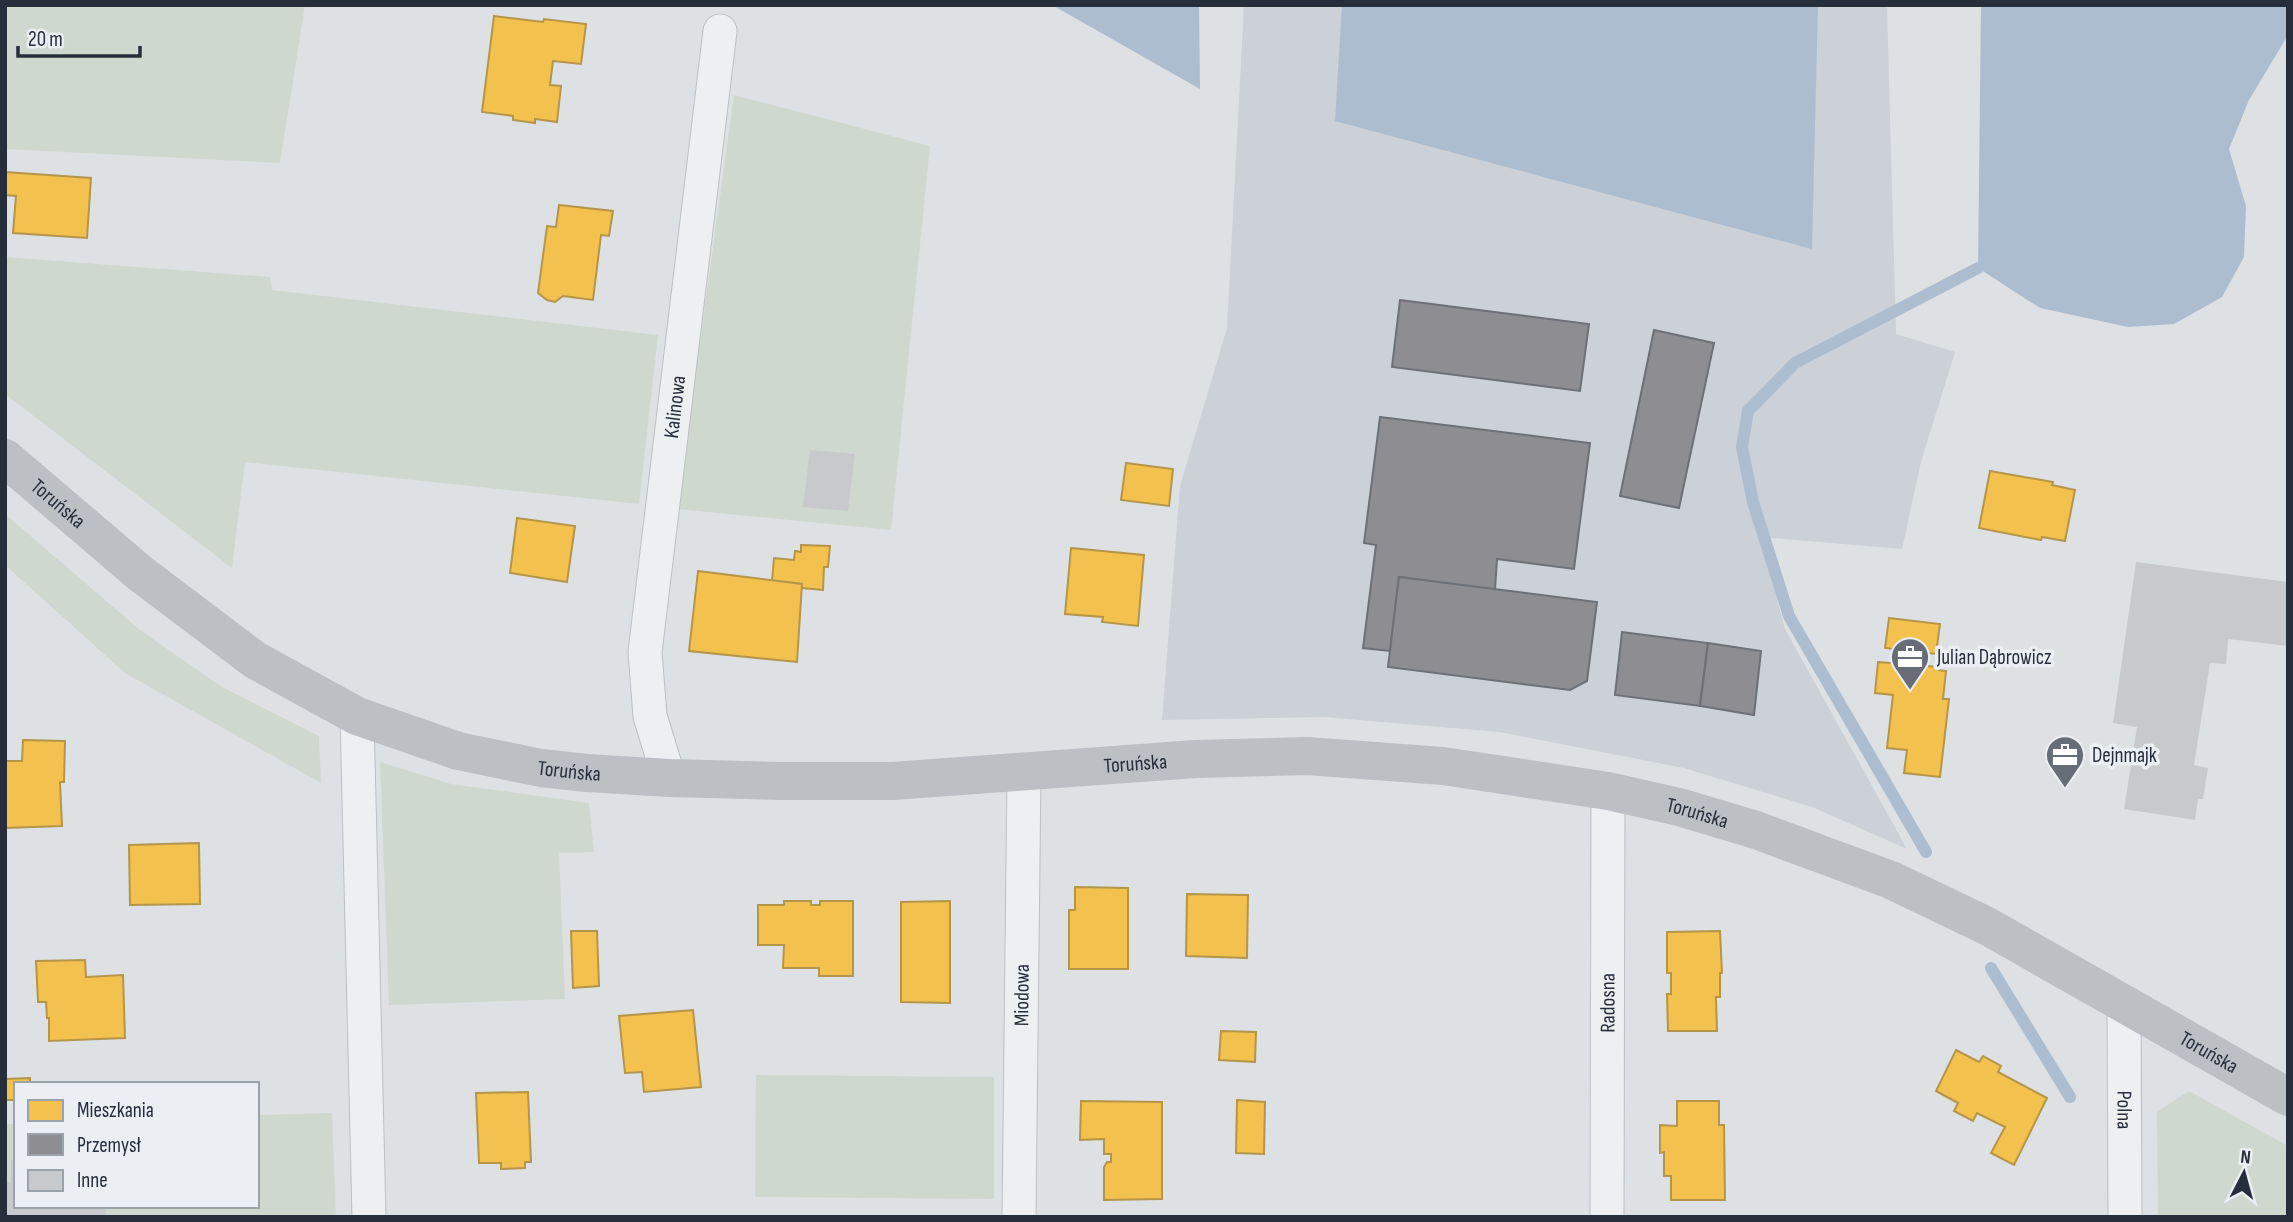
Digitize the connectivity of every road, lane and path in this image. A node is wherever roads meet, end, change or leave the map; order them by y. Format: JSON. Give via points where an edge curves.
{"nodes":[{"id":1,"x":720,"y":31,"type":"dead end"},
{"id":2,"x":5,"y":458,"type":"edge"},
{"id":3,"x":357,"y":716,"type":"junction"},
{"id":4,"x":1024,"y":772,"type":"junction"},
{"id":5,"x":669,"y":778,"type":"junction"},
{"id":6,"x":1608,"y":791,"type":"junction"},
{"id":7,"x":2124,"y":1003,"type":"junction"},
{"id":8,"x":2288,"y":1097,"type":"edge"},
{"id":9,"x":369,"y":1217,"type":"edge"},
{"id":10,"x":1019,"y":1217,"type":"edge"},
{"id":11,"x":1607,"y":1217,"type":"edge"},
{"id":12,"x":2124,"y":1217,"type":"edge"}],
"edges":[{"from":1,"to":5,"type":"street","name":"Kalinowa","via":[[645,652],[650,716]]},
{"from":2,"to":3,"type":"main road","name":"Toruńska","via":[[141,575],[255,660]]},
{"from":3,"to":5,"type":"main road","name":"Toruńska","via":[[458,751],[541,768]]},
{"from":3,"to":9,"type":"street"},
{"from":4,"to":5,"type":"main road","name":"Toruńska","via":[[892,780]]},
{"from":4,"to":6,"type":"main road","name":"Toruńska","via":[[1307,756],[1443,766]]},
{"from":4,"to":10,"type":"street","name":"Miodowa"},
{"from":6,"to":7,"type":"main road","name":"Toruńska","via":[[1756,830],[1891,880],[1987,926]]},
{"from":6,"to":11,"type":"street","name":"Radosna"},
{"from":7,"to":8,"type":"main road","name":"Toruńska"},
{"from":7,"to":12,"type":"street","name":"Polna"}]}
